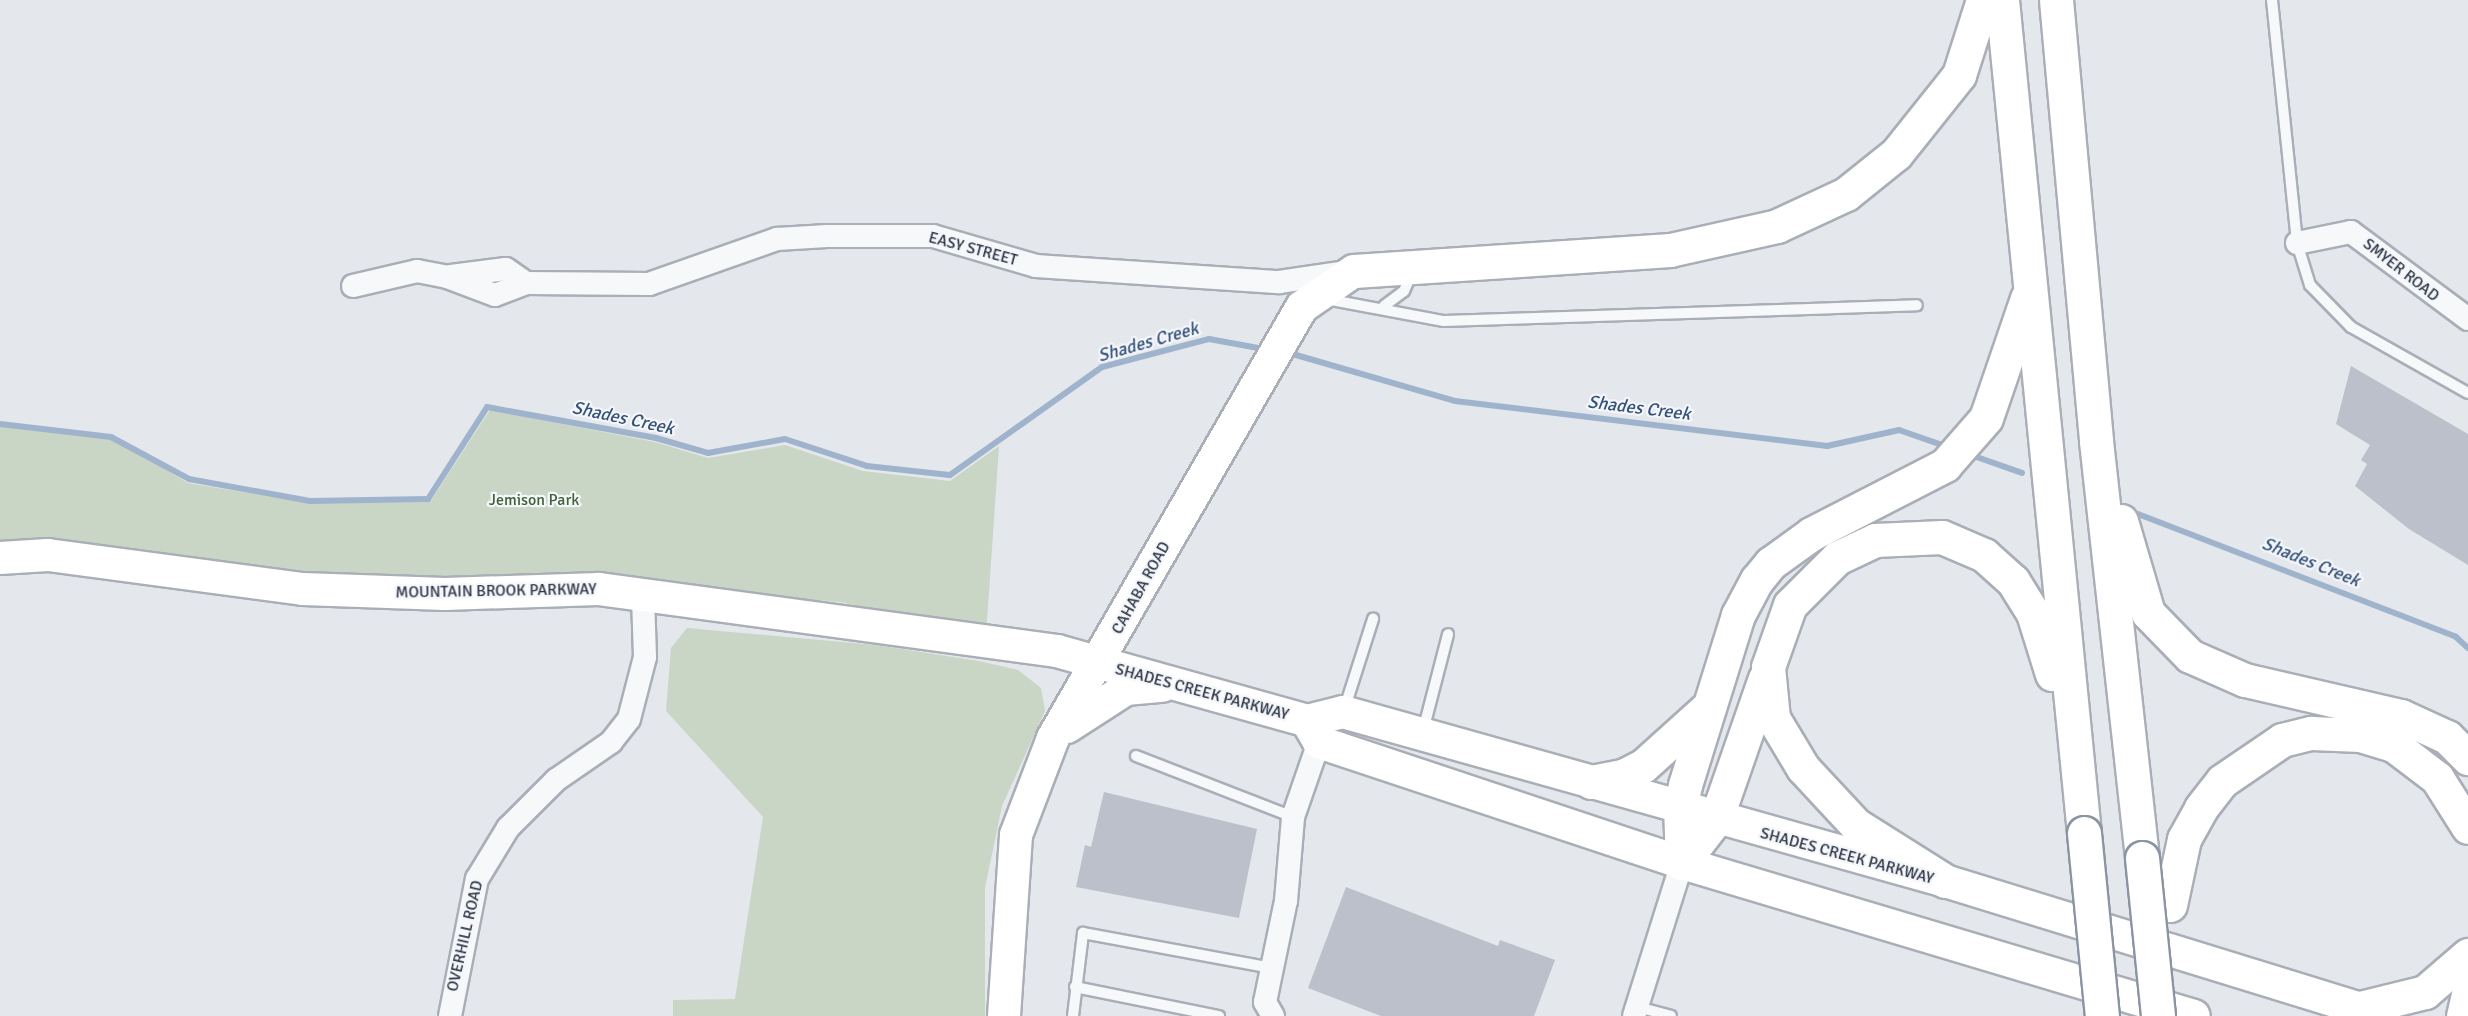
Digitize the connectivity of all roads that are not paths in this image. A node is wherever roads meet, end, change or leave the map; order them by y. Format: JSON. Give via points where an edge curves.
{"nodes":[{"id":1,"x":1983,"y":0,"type":"edge"},
{"id":2,"x":2002,"y":0,"type":"edge"},
{"id":3,"x":2056,"y":0,"type":"edge"},
{"id":4,"x":2272,"y":0,"type":"edge"},
{"id":5,"x":2297,"y":243,"type":"junction"},
{"id":6,"x":1413,"y":267,"type":"junction"},
{"id":7,"x":1354,"y":271,"type":"junction"},
{"id":8,"x":354,"y":286,"type":"dead end"},
{"id":9,"x":2030,"y":288,"type":"junction"},
{"id":10,"x":1316,"y":297,"type":"junction"},
{"id":11,"x":1917,"y":305,"type":"dead end"},
{"id":12,"x":1384,"y":306,"type":"junction"},
{"id":13,"x":2468,"y":319,"type":"edge"},
{"id":14,"x":2468,"y":393,"type":"edge"},
{"id":15,"x":2096,"y":441,"type":"junction"},
{"id":16,"x":0,"y":558,"type":"edge"},
{"id":17,"x":643,"y":598,"type":"junction"},
{"id":18,"x":1373,"y":619,"type":"dead end"},
{"id":19,"x":1448,"y":633,"type":"dead end"},
{"id":20,"x":1097,"y":663,"type":"junction"},
{"id":21,"x":1768,"y":667,"type":"junction"},
{"id":22,"x":1178,"y":685,"type":"junction"},
{"id":23,"x":1707,"y":709,"type":"junction"},
{"id":24,"x":1343,"y":712,"type":"junction"},
{"id":25,"x":1313,"y":731,"type":"junction"},
{"id":26,"x":1422,"y":734,"type":"junction"},
{"id":27,"x":1053,"y":738,"type":"junction"},
{"id":28,"x":2074,"y":750,"type":"junction"},
{"id":29,"x":1136,"y":756,"type":"dead end"},
{"id":30,"x":2468,"y":758,"type":"edge"},
{"id":31,"x":1592,"y":782,"type":"junction"},
{"id":32,"x":1680,"y":807,"type":"junction"},
{"id":33,"x":1293,"y":817,"type":"junction"},
{"id":34,"x":1716,"y":819,"type":"junction"},
{"id":35,"x":2468,"y":827,"type":"edge"},
{"id":36,"x":1682,"y":863,"type":"junction"},
{"id":37,"x":1945,"y":881,"type":"junction"},
{"id":38,"x":2468,"y":955,"type":"edge"},
{"id":39,"x":1272,"y":968,"type":"junction"},
{"id":40,"x":1075,"y":987,"type":"junction"},
{"id":41,"x":2468,"y":994,"type":"edge"},
{"id":42,"x":1266,"y":1011,"type":"edge"},
{"id":43,"x":1636,"y":1011,"type":"edge"},
{"id":44,"x":2372,"y":1012,"type":"edge"},
{"id":45,"x":450,"y":1016,"type":"edge"},
{"id":46,"x":1004,"y":1016,"type":"edge"},
{"id":47,"x":1073,"y":1016,"type":"edge"},
{"id":48,"x":1219,"y":1016,"type":"edge"},
{"id":49,"x":1671,"y":1016,"type":"edge"},
{"id":50,"x":2102,"y":1016,"type":"edge"},
{"id":51,"x":2158,"y":1016,"type":"edge"},
{"id":52,"x":2181,"y":1016,"type":"edge"},
{"id":53,"x":2194,"y":1016,"type":"edge"},
{"id":54,"x":2463,"y":1016,"type":"edge"}],
"edges":[{"from":1,"to":6,"type":"highway","via":[[1959,75],[1896,154],[1846,194],[1777,226],[1670,250]]},
{"from":2,"to":9,"type":"highway"},
{"from":3,"to":15,"type":"highway"},
{"from":4,"to":5,"type":"lane"},
{"from":5,"to":13,"type":"street","name":"SMYER ROAD","via":[[2351,232]]},
{"from":5,"to":14,"type":"lane","via":[[2310,285],[2351,327]]},
{"from":6,"to":7,"type":"highway"},
{"from":6,"to":12,"type":"lane","via":[[1404,291]]},
{"from":7,"to":8,"type":"street","name":"EASY STREET","via":[[1279,282],[1036,266],[933,236],[827,236],[777,239],[649,284],[526,283],[495,295],[447,277],[417,271]]},
{"from":7,"to":10,"type":"main road","name":"CAHABA ROAD"},
{"from":9,"to":23,"type":"highway","via":[[1986,418],[1946,465],[1812,534],[1771,563],[1738,615]]},
{"from":9,"to":28,"type":"highway"},
{"from":10,"to":12,"type":"lane"},
{"from":10,"to":20,"type":"main road","name":"CAHABA ROAD","via":[[1302,307]]},
{"from":11,"to":12,"type":"lane","via":[[1444,321]]},
{"from":15,"to":30,"type":"highway","via":[[2148,613],[2190,656],[2245,680],[2402,716],[2447,737]]},
{"from":15,"to":51,"type":"highway","bridge":true},
{"from":16,"to":17,"type":"main road","name":"MOUNTAIN BROOK PARKWAY","via":[[48,555],[303,589],[446,594],[599,589]]},
{"from":17,"to":20,"type":"main road","name":"MOUNTAIN BROOK PARKWAY","via":[[1057,651]]},
{"from":17,"to":45,"type":"street","name":"OVERHILL ROAD","via":[[645,657],[629,719],[611,742],[556,780],[508,828],[477,879]]},
{"from":18,"to":24,"type":"lane"},
{"from":19,"to":26,"type":"lane"},
{"from":20,"to":22,"type":"main road","name":"SHADES CREEK PARKWAY"},
{"from":20,"to":27,"type":"main road","name":"CAHABA ROAD"},
{"from":21,"to":28,"type":"highway","via":[[1790,605],[1837,558],[1875,540],[1942,537],[1992,561],[2025,597]]},
{"from":21,"to":34,"type":"highway"},
{"from":21,"to":37,"type":"highway","via":[[1773,718],[1803,768],[1856,825]]},
{"from":22,"to":25,"type":"main road","name":"SHADES CREEK PARKWAY"},
{"from":22,"to":27,"type":"main road","via":[[1126,689]]},
{"from":23,"to":31,"type":"highway","via":[[1642,766]]},
{"from":23,"to":32,"type":"highway"},
{"from":24,"to":25,"type":"main road","name":"SHADES CREEK PARKWAY"},
{"from":24,"to":26,"type":"main road","name":"SHADES CREEK PARKWAY"},
{"from":25,"to":33,"type":"street"},
{"from":25,"to":36,"type":"main road","name":"SHADES CREEK PARKWAY"},
{"from":26,"to":31,"type":"main road","name":"SHADES CREEK PARKWAY"},
{"from":27,"to":46,"type":"main road","name":"CAHABA ROAD","via":[[1016,835]]},
{"from":28,"to":50,"type":"highway","bridge":true},
{"from":29,"to":33,"type":"lane"},
{"from":31,"to":32,"type":"main road","name":"SHADES CREEK PARKWAY"},
{"from":32,"to":34,"type":"main road","name":"SHADES CREEK PARKWAY"},
{"from":32,"to":36,"type":"highway"},
{"from":33,"to":39,"type":"street","via":[[1286,902]]},
{"from":34,"to":36,"type":"highway"},
{"from":34,"to":37,"type":"main road","name":"SHADES CREEK PARKWAY"},
{"from":35,"to":52,"type":"highway","via":[[2437,778],[2395,746],[2377,740],[2312,733],[2282,740],[2259,752],[2222,781],[2184,839],[2170,906]]},
{"from":36,"to":43,"type":"street"},
{"from":36,"to":53,"type":"main road","name":"SHADES CREEK PARKWAY"},
{"from":37,"to":44,"type":"main road","name":"SHADES CREEK PARKWAY"},
{"from":38,"to":44,"type":"highway","via":[[2425,992]]},
{"from":39,"to":40,"type":"lane","via":[[1083,933]]},
{"from":39,"to":42,"type":"street"},
{"from":40,"to":47,"type":"lane"},
{"from":40,"to":48,"type":"lane"},
{"from":41,"to":54,"type":"highway"},
{"from":43,"to":49,"type":"lane"}]}
